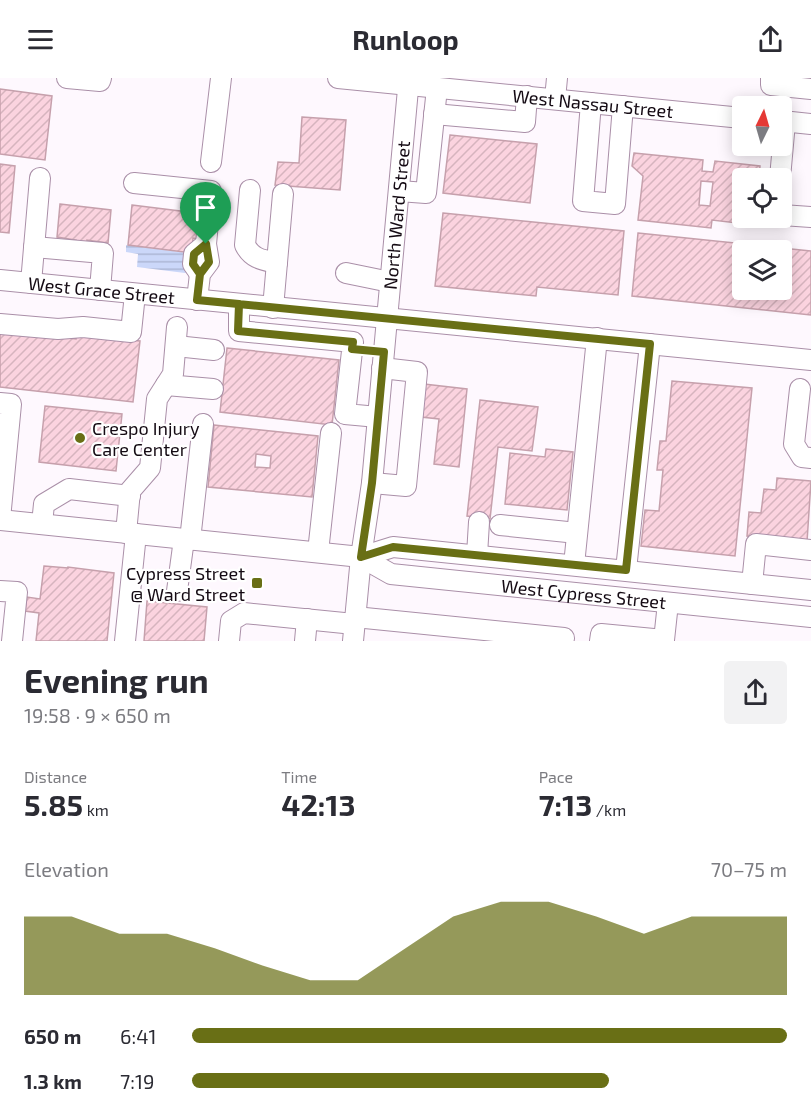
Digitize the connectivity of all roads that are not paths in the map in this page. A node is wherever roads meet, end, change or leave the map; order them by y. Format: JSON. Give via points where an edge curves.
{"nodes":[{"id":1,"x":67,"y":78,"type":"edge"},
{"id":2,"x":101,"y":78,"type":"edge"},
{"id":3,"x":221,"y":78,"type":"edge"},
{"id":4,"x":338,"y":78,"type":"edge"},
{"id":5,"x":557,"y":78,"type":"edge"},
{"id":6,"x":771,"y":78,"type":"edge"},
{"id":7,"x":409,"y":81,"type":"edge"},
{"id":8,"x":439,"y":85,"type":"edge"},
{"id":9,"x":811,"y":89,"type":"edge"},
{"id":10,"x":515,"y":90,"type":"edge"},
{"id":11,"x":555,"y":99,"type":"junction"},
{"id":12,"x":591,"y":103,"type":"junction"},
{"id":13,"x":623,"y":106,"type":"junction"},
{"id":14,"x":434,"y":114,"type":"junction"},
{"id":15,"x":732,"y":117,"type":"edge"},
{"id":16,"x":792,"y":123,"type":"edge"},
{"id":17,"x":811,"y":124,"type":"edge"},
{"id":18,"x":211,"y":162,"type":"dead end"},
{"id":19,"x":40,"y":178,"type":"dead end"},
{"id":20,"x":134,"y":183,"type":"dead end"},
{"id":21,"x":250,"y":190,"type":"dead end"},
{"id":22,"x":399,"y":191,"type":"junction"},
{"id":23,"x":283,"y":194,"type":"dead end"},
{"id":24,"x":792,"y":216,"type":"edge"},
{"id":25,"x":811,"y":217,"type":"edge"},
{"id":26,"x":34,"y":247,"type":"junction"},
{"id":27,"x":277,"y":263,"type":"junction"},
{"id":28,"x":346,"y":273,"type":"dead end"},
{"id":29,"x":0,"y":280,"type":"edge"},
{"id":30,"x":390,"y":282,"type":"junction"},
{"id":31,"x":31,"y":283,"type":"junction"},
{"id":32,"x":100,"y":290,"type":"junction"},
{"id":33,"x":135,"y":294,"type":"junction"},
{"id":34,"x":197,"y":300,"type":"junction"},
{"id":35,"x":239,"y":304,"type":"junction"},
{"id":36,"x":273,"y":308,"type":"junction"},
{"id":37,"x":387,"y":319,"type":"junction"},
{"id":38,"x":0,"y":324,"type":"edge"},
{"id":39,"x":597,"y":338,"type":"junction"},
{"id":40,"x":650,"y":344,"type":"junction"},
{"id":41,"x":352,"y":349,"type":"junction"},
{"id":42,"x":214,"y":350,"type":"dead end"},
{"id":43,"x":383,"y":360,"type":"junction"},
{"id":44,"x":811,"y":360,"type":"edge"},
{"id":45,"x":166,"y":385,"type":"junction"},
{"id":46,"x":213,"y":389,"type":"dead end"},
{"id":47,"x":800,"y":389,"type":"dead end"},
{"id":48,"x":5,"y":404,"type":"edge"},
{"id":49,"x":378,"y":417,"type":"junction"},
{"id":50,"x":203,"y":424,"type":"dead end"},
{"id":51,"x":331,"y":433,"type":"dead end"},
{"id":52,"x":811,"y":458,"type":"edge"},
{"id":53,"x":372,"y":483,"type":"junction"},
{"id":54,"x":130,"y":496,"type":"junction"},
{"id":55,"x":0,"y":520,"type":"edge"},
{"id":56,"x":479,"y":522,"type":"dead end"},
{"id":57,"x":42,"y":524,"type":"junction"},
{"id":58,"x":500,"y":525,"type":"dead end"},
{"id":59,"x":577,"y":532,"type":"junction"},
{"id":60,"x":131,"y":533,"type":"junction"},
{"id":61,"x":187,"y":539,"type":"junction"},
{"id":62,"x":811,"y":550,"type":"edge"},
{"id":63,"x":318,"y":552,"type":"junction"},
{"id":64,"x":477,"y":555,"type":"junction"},
{"id":65,"x":361,"y":557,"type":"junction"},
{"id":66,"x":574,"y":565,"type":"junction"},
{"id":67,"x":626,"y":570,"type":"junction"},
{"id":68,"x":752,"y":584,"type":"junction"},
{"id":69,"x":811,"y":590,"type":"edge"},
{"id":70,"x":0,"y":591,"type":"edge"},
{"id":71,"x":177,"y":591,"type":"dead end"},
{"id":72,"x":668,"y":603,"type":"junction"},
{"id":73,"x":811,"y":617,"type":"edge"},
{"id":74,"x":307,"y":619,"type":"junction"},
{"id":75,"x":354,"y":627,"type":"edge"},
{"id":76,"x":12,"y":641,"type":"edge"},
{"id":77,"x":125,"y":641,"type":"edge"},
{"id":78,"x":229,"y":641,"type":"edge"},
{"id":79,"x":305,"y":641,"type":"edge"},
{"id":80,"x":563,"y":641,"type":"edge"},
{"id":81,"x":600,"y":641,"type":"edge"}],
"edges":[{"from":1,"to":2,"type":"street"},
{"from":3,"to":18,"type":"street"},
{"from":4,"to":7,"type":"street","name":"West Nassau Street"},
{"from":5,"to":11,"type":"street"},
{"from":6,"to":9,"type":"street","via":[[771,85]]},
{"from":7,"to":8,"type":"street","name":"West Nassau Street"},
{"from":7,"to":22,"type":"street","name":"North Ward Street"},
{"from":8,"to":10,"type":"street","name":"West Nassau Street"},
{"from":8,"to":14,"type":"street"},
{"from":10,"to":11,"type":"street","name":"West Nassau Street"},
{"from":10,"to":14,"type":"street","via":[[525,122]]},
{"from":11,"to":12,"type":"street","name":"West Nassau Street"},
{"from":12,"to":13,"type":"street","name":"West Nassau Street"},
{"from":12,"to":13,"type":"street","via":[[583,201],[615,204]]},
{"from":13,"to":15,"type":"street","name":"West Nassau Street"},
{"from":14,"to":22,"type":"street","via":[[426,193]]},
{"from":16,"to":17,"type":"street"},
{"from":19,"to":26,"type":"street"},
{"from":20,"to":34,"type":"street","via":[[211,191],[206,244],[194,254],[193,264],[200,274]]},
{"from":21,"to":27,"type":"street","via":[[245,245],[249,254]]},
{"from":22,"to":30,"type":"street","name":"North Ward Street"},
{"from":23,"to":27,"type":"street"},
{"from":24,"to":25,"type":"street"},
{"from":26,"to":31,"type":"street"},
{"from":26,"to":32,"type":"street","via":[[103,253]]},
{"from":27,"to":36,"type":"street"},
{"from":28,"to":30,"type":"street"},
{"from":29,"to":31,"type":"street","name":"West Grace Street"},
{"from":30,"to":37,"type":"street","name":"North Ward Street"},
{"from":31,"to":32,"type":"street","name":"West Grace Street"},
{"from":32,"to":33,"type":"street","name":"West Grace Street"},
{"from":33,"to":34,"type":"street","name":"West Grace Street"},
{"from":33,"to":38,"type":"street","via":[[131,332]]},
{"from":34,"to":35,"type":"street","name":"West Grace Street"},
{"from":35,"to":36,"type":"street","name":"West Grace Street"},
{"from":35,"to":41,"type":"street","via":[[238,331],[353,342]]},
{"from":36,"to":37,"type":"street","name":"West Grace Street"},
{"from":37,"to":39,"type":"street","name":"West Grace Street"},
{"from":37,"to":43,"type":"street","name":"North Ward Street"},
{"from":39,"to":40,"type":"street","name":"West Grace Street"},
{"from":39,"to":59,"type":"street"},
{"from":40,"to":44,"type":"street","name":"West Grace Street"},
{"from":40,"to":67,"type":"street"},
{"from":41,"to":43,"type":"street"},
{"from":41,"to":49,"type":"street","via":[[345,414]]},
{"from":42,"to":45,"type":"street","via":[[177,337],[173,374]]},
{"from":43,"to":49,"type":"street","name":"North Ward Street"},
{"from":43,"to":53,"type":"street","via":[[417,372],[406,486]]},
{"from":45,"to":46,"type":"street"},
{"from":45,"to":54,"type":"street","via":[[157,399],[150,468]]},
{"from":47,"to":52,"type":"street","via":[[794,444],[802,457]]},
{"from":48,"to":55,"type":"street"},
{"from":49,"to":53,"type":"street","name":"North Ward Street"},
{"from":50,"to":61,"type":"street"},
{"from":51,"to":63,"type":"street"},
{"from":53,"to":65,"type":"street","name":"North Ward Street"},
{"from":54,"to":57,"type":"street","via":[[69,489],[44,504]]},
{"from":54,"to":60,"type":"street"},
{"from":55,"to":57,"type":"street","name":"West Cypress Street"},
{"from":56,"to":64,"type":"street"},
{"from":57,"to":60,"type":"street","name":"West Cypress Street"},
{"from":58,"to":59,"type":"street"},
{"from":59,"to":66,"type":"street"},
{"from":60,"to":61,"type":"street","name":"West Cypress Street"},
{"from":60,"to":77,"type":"street"},
{"from":61,"to":63,"type":"street","name":"West Cypress Street"},
{"from":61,"to":71,"type":"street"},
{"from":62,"to":68,"type":"street","via":[[756,544]]},
{"from":63,"to":65,"type":"street","name":"West Cypress Street"},
{"from":64,"to":65,"type":"street","name":"West Cypress Street","via":[[393,547]]},
{"from":64,"to":66,"type":"street","name":"West Cypress Street"},
{"from":65,"to":72,"type":"street","name":"West Cypress Street","via":[[391,574]]},
{"from":65,"to":75,"type":"street","name":"North Ward Street"},
{"from":66,"to":67,"type":"street","name":"West Cypress Street"},
{"from":67,"to":68,"type":"street","name":"West Cypress Street"},
{"from":68,"to":69,"type":"street","name":"West Cypress Street"},
{"from":70,"to":76,"type":"street","via":[[17,592]]},
{"from":72,"to":73,"type":"street","name":"West Cypress Street"},
{"from":72,"to":81,"type":"street","via":[[664,640],[601,634]]},
{"from":74,"to":75,"type":"street"},
{"from":74,"to":78,"type":"street","via":[[244,613],[231,621]]},
{"from":74,"to":79,"type":"street"},
{"from":75,"to":80,"type":"street","via":[[564,638]]}]}
